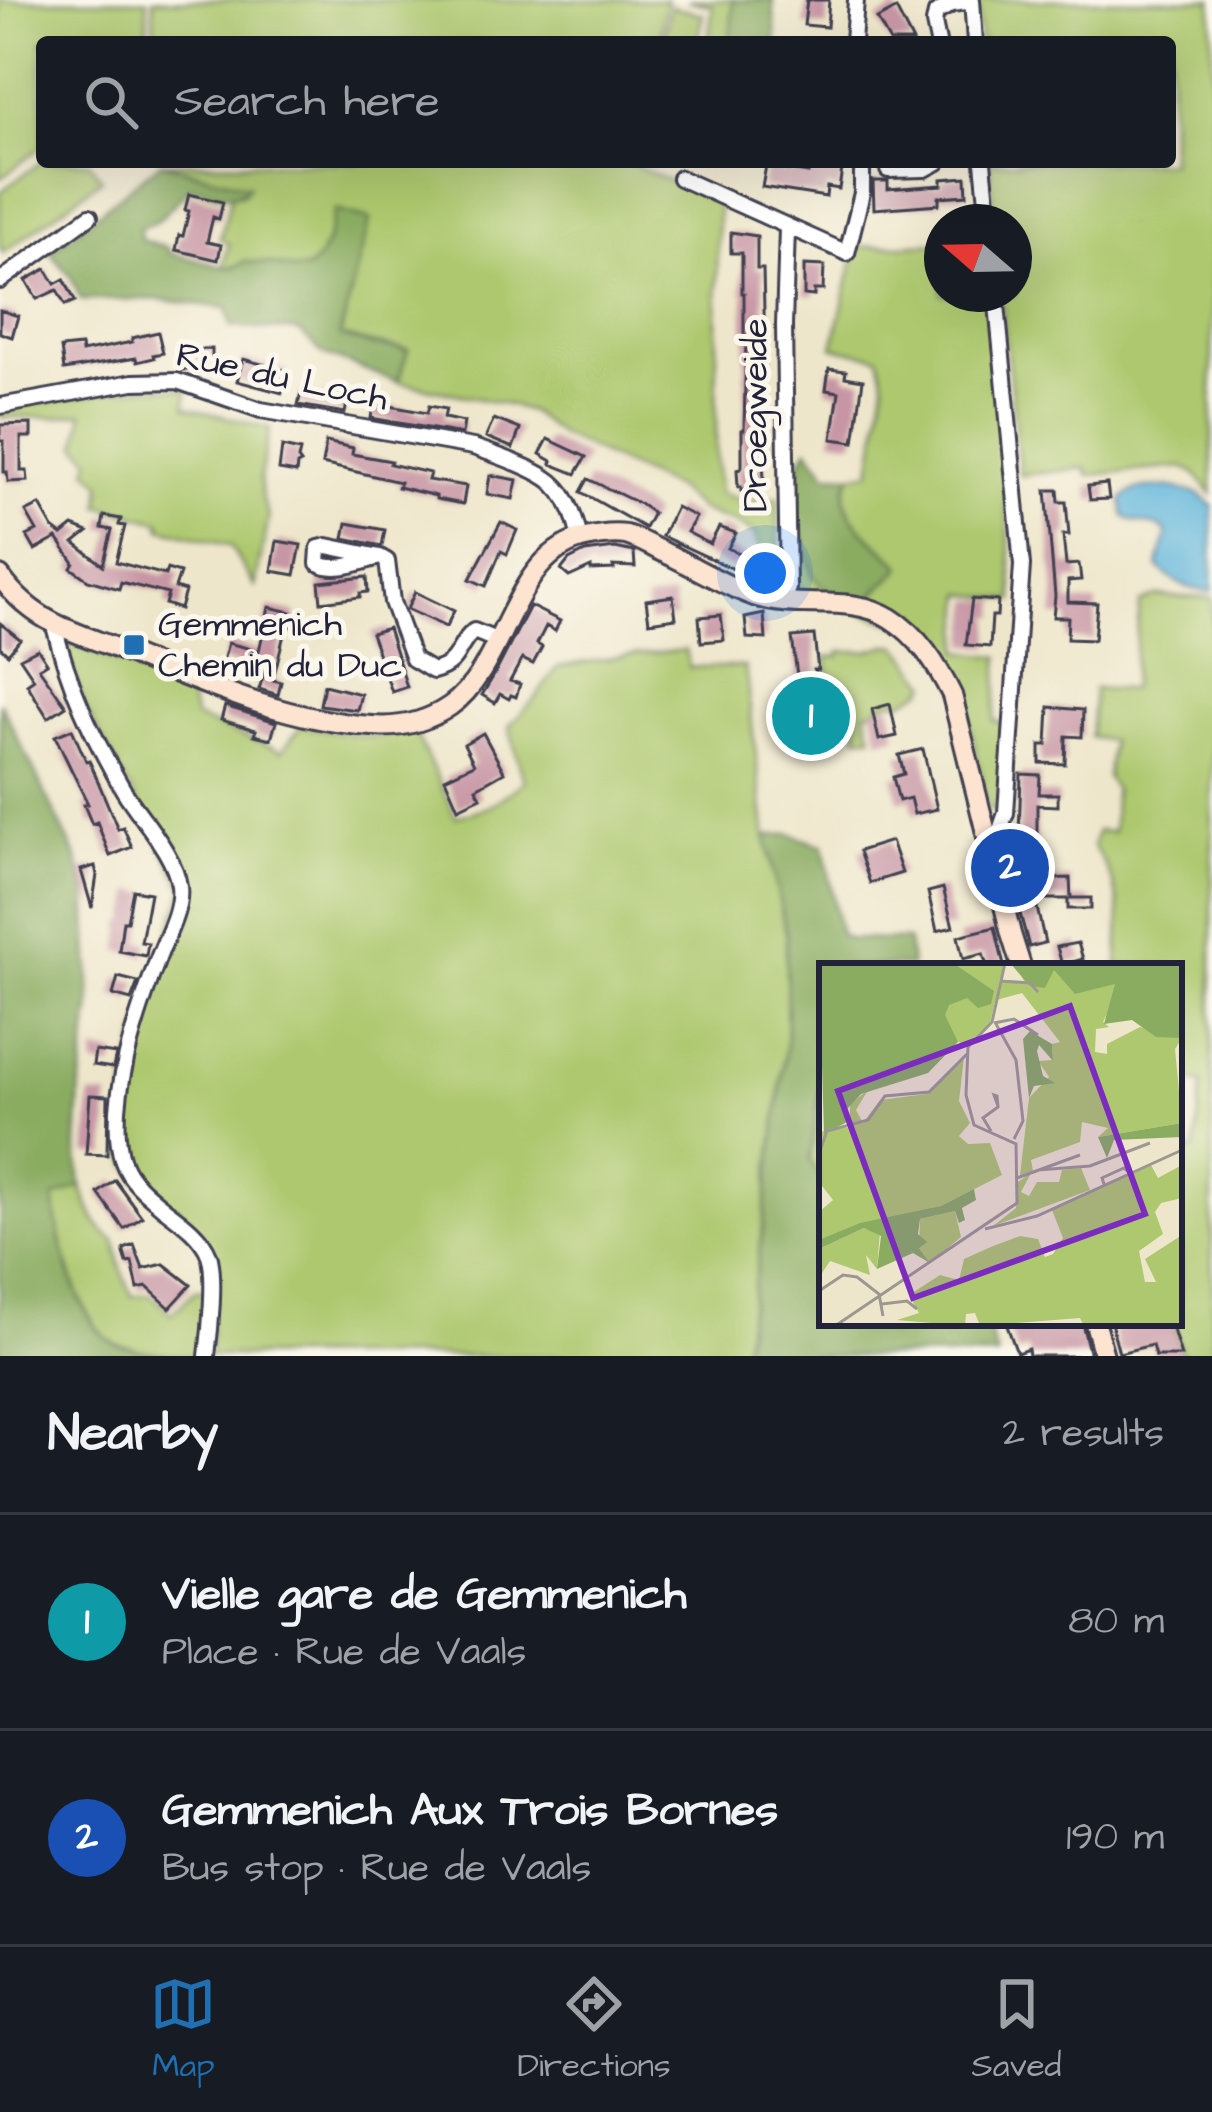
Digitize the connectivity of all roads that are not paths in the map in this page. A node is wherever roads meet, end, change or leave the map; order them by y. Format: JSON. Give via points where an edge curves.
{"nodes":[{"id":1,"x":856,"y":0,"type":"edge"},
{"id":2,"x":972,"y":0,"type":"edge"},
{"id":3,"x":854,"y":36,"type":"edge"},
{"id":4,"x":937,"y":36,"type":"edge"},
{"id":5,"x":975,"y":36,"type":"edge"},
{"id":6,"x":862,"y":168,"type":"edge"},
{"id":7,"x":927,"y":168,"type":"edge"},
{"id":8,"x":984,"y":168,"type":"edge"},
{"id":9,"x":888,"y":170,"type":"dead end"},
{"id":10,"x":680,"y":178,"type":"dead end"},
{"id":11,"x":987,"y":204,"type":"edge"},
{"id":12,"x":90,"y":216,"type":"dead end"},
{"id":13,"x":787,"y":228,"type":"junction"},
{"id":14,"x":0,"y":280,"type":"edge"},
{"id":15,"x":998,"y":312,"type":"edge"},
{"id":16,"x":0,"y":406,"type":"edge"},
{"id":17,"x":580,"y":539,"type":"junction"},
{"id":18,"x":380,"y":557,"type":"dead end"},
{"id":19,"x":0,"y":575,"type":"edge"},
{"id":20,"x":783,"y":601,"type":"junction"},
{"id":21,"x":53,"y":622,"type":"junction"},
{"id":22,"x":498,"y":641,"type":"junction"},
{"id":23,"x":991,"y":855,"type":"junction"},
{"id":24,"x":1021,"y":963,"type":"edge"},
{"id":25,"x":1096,"y":1326,"type":"edge"},
{"id":26,"x":207,"y":1356,"type":"edge"},
{"id":27,"x":1104,"y":1356,"type":"edge"}],
"edges":[{"from":1,"to":3,"type":"street"},
{"from":2,"to":4,"type":"street","via":[[936,13]]},
{"from":2,"to":5,"type":"street"},
{"from":6,"to":13,"type":"street","via":[[848,253]]},
{"from":7,"to":9,"type":"street"},
{"from":8,"to":11,"type":"street"},
{"from":10,"to":13,"type":"street"},
{"from":12,"to":14,"type":"street"},
{"from":13,"to":20,"type":"street","name":"Droegweide"},
{"from":15,"to":23,"type":"street","via":[[1022,580],[1006,813]]},
{"from":16,"to":17,"type":"street","name":"Rue du Loch","via":[[177,381],[261,410],[473,447],[555,484]]},
{"from":17,"to":20,"type":"main road","via":[[626,535],[750,594]]},
{"from":17,"to":22,"type":"main road","via":[[539,568]]},
{"from":18,"to":22,"type":"street","via":[[413,659],[444,668],[468,634]]},
{"from":19,"to":21,"type":"main road"},
{"from":20,"to":23,"type":"main road","via":[[875,611],[934,661],[952,695]]},
{"from":21,"to":22,"type":"main road","via":[[262,703],[374,727],[416,723],[448,707],[476,682]]},
{"from":21,"to":26,"type":"street","via":[[79,708],[179,888],[134,1028],[119,1139],[135,1183],[210,1256]]},
{"from":23,"to":24,"type":"main road"},
{"from":25,"to":27,"type":"main road"}]}
